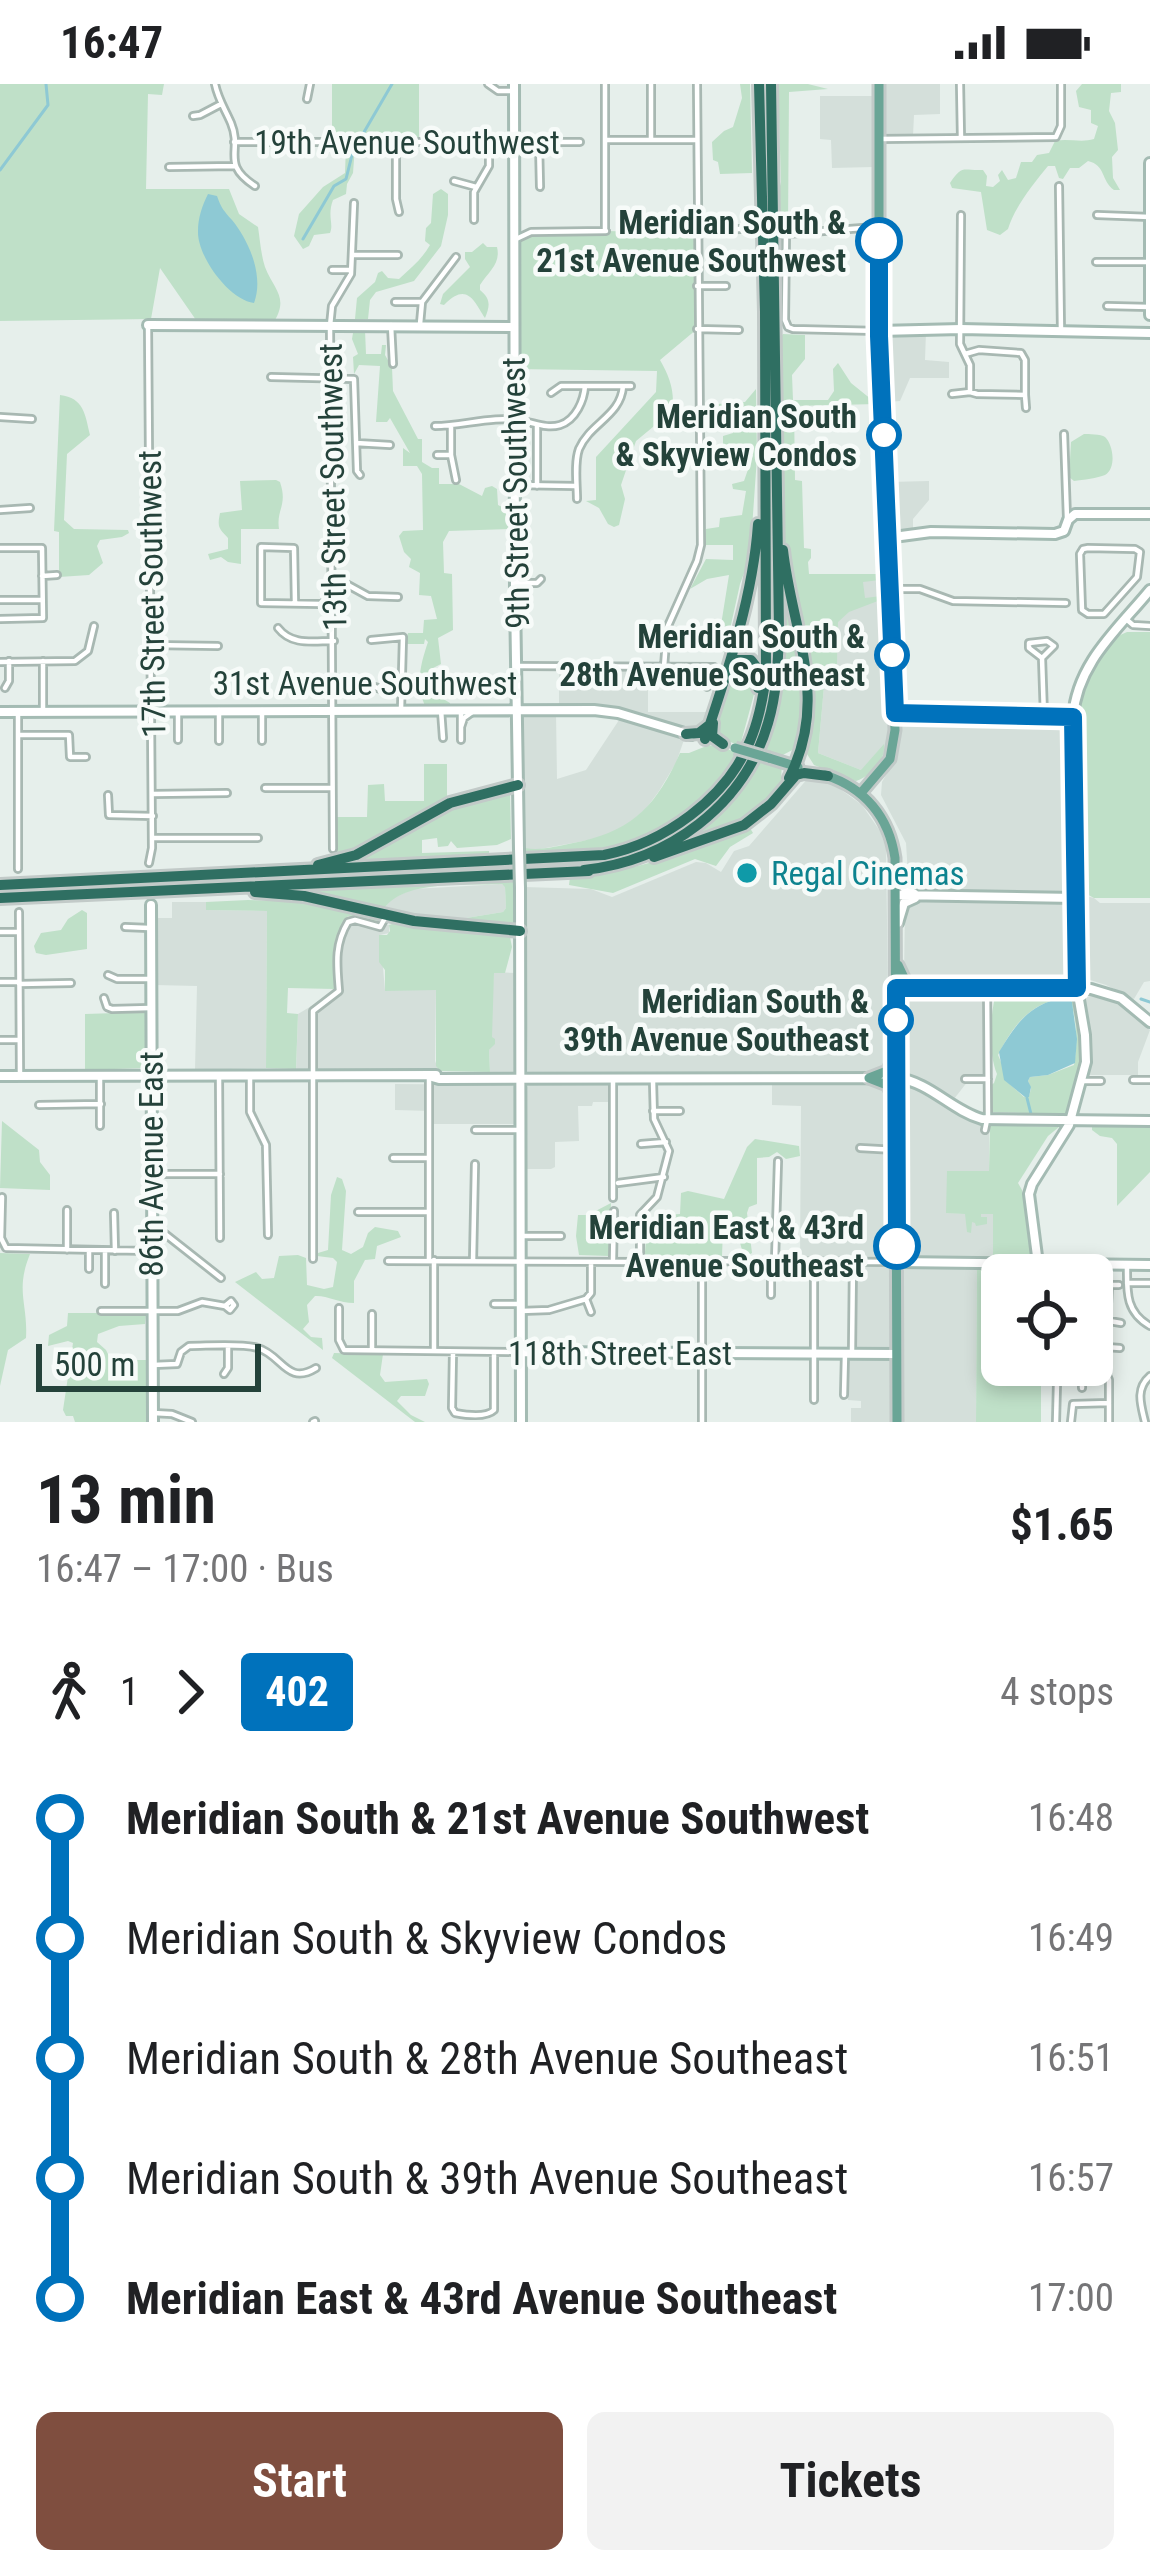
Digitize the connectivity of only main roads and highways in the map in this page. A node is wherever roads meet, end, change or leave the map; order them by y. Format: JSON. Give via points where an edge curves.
{"nodes":[{"id":1,"x":759,"y":84,"type":"edge"},
{"id":2,"x":771,"y":84,"type":"edge"},
{"id":3,"x":879,"y":84,"type":"edge"},
{"id":4,"x":771,"y":425,"type":"junction"},
{"id":5,"x":712,"y":718,"type":"junction"},
{"id":6,"x":686,"y":734,"type":"road end"},
{"id":7,"x":804,"y":738,"type":"junction"},
{"id":8,"x":705,"y":739,"type":"joint"},
{"id":9,"x":729,"y":746,"type":"junction"},
{"id":10,"x":794,"y":766,"type":"junction"},
{"id":11,"x":877,"y":775,"type":"junction"},
{"id":12,"x":827,"y":776,"type":"junction"},
{"id":13,"x":841,"y":781,"type":"junction"},
{"id":14,"x":724,"y":782,"type":"junction"},
{"id":15,"x":518,"y":785,"type":"road end"},
{"id":16,"x":782,"y":791,"type":"junction"},
{"id":17,"x":861,"y":793,"type":"junction"},
{"id":18,"x":878,"y":812,"type":"junction"},
{"id":19,"x":584,"y":870,"type":"junction"},
{"id":20,"x":195,"y":876,"type":"junction"},
{"id":21,"x":0,"y":885,"type":"edge"},
{"id":22,"x":144,"y":891,"type":"junction"},
{"id":23,"x":0,"y":898,"type":"edge"},
{"id":24,"x":520,"y":931,"type":"road end"},
{"id":25,"x":896,"y":963,"type":"junction"},
{"id":26,"x":922,"y":988,"type":"road end"},
{"id":27,"x":897,"y":1046,"type":"junction"},
{"id":28,"x":897,"y":1108,"type":"junction"},
{"id":29,"x":897,"y":1422,"type":"edge"}],
"edges":[{"from":1,"to":4,"type":"highway"},
{"from":2,"to":4,"type":"highway"},
{"from":3,"to":11,"type":"main road","via":[[879,331],[895,730],[890,759]]},
{"from":4,"to":5,"type":"highway","via":[[753,568]]},
{"from":4,"to":7,"type":"highway","via":[[784,567],[808,675]]},
{"from":4,"to":14,"type":"highway","via":[[766,676],[752,737]]},
{"from":4,"to":19,"type":"highway","via":[[778,667],[759,749],[728,798],[685,834],[644,856]]},
{"from":5,"to":6,"type":"highway","via":[[704,730]]},
{"from":5,"to":8,"type":"highway"},
{"from":7,"to":10,"type":"highway"},
{"from":7,"to":12,"type":"highway","via":[[806,761]]},
{"from":8,"to":9,"type":"main road","name":"31st Avenue Southwest"},
{"from":9,"to":10,"type":"main road","name":"31st Avenue Southwest","bridge":true},
{"from":9,"to":14,"type":"highway","via":[[712,735],[712,723],[729,669],[747,658],[758,670],[756,697]]},
{"from":10,"to":12,"type":"main road","name":"31st Avenue Southwest"},
{"from":10,"to":16,"type":"highway"},
{"from":11,"to":13,"type":"main road"},
{"from":11,"to":17,"type":"main road"},
{"from":11,"to":18,"type":"main road"},
{"from":12,"to":13,"type":"main road","name":"31st Avenue Southwest"},
{"from":12,"to":16,"type":"highway","via":[[799,774]]},
{"from":13,"to":17,"type":"main road","name":"31st Avenue Southwest"},
{"from":14,"to":20,"type":"highway","via":[[680,823],[604,855]]},
{"from":15,"to":20,"type":"highway","via":[[450,803],[337,861]]},
{"from":16,"to":19,"type":"highway","via":[[726,834]]},
{"from":17,"to":18,"type":"main road","name":"31st Avenue Southwest"},
{"from":18,"to":25,"type":"main road","via":[[896,866]]},
{"from":19,"to":22,"type":"highway"},
{"from":20,"to":21,"type":"highway"},
{"from":22,"to":23,"type":"highway"},
{"from":22,"to":24,"type":"highway","via":[[280,893],[414,922]]},
{"from":25,"to":26,"type":"main road","via":[[906,982]]},
{"from":25,"to":27,"type":"main road"},
{"from":27,"to":28,"type":"main road"},
{"from":27,"to":28,"type":"main road","via":[[889,1069],[869,1078],[889,1088]]},
{"from":28,"to":29,"type":"main road"}]}
